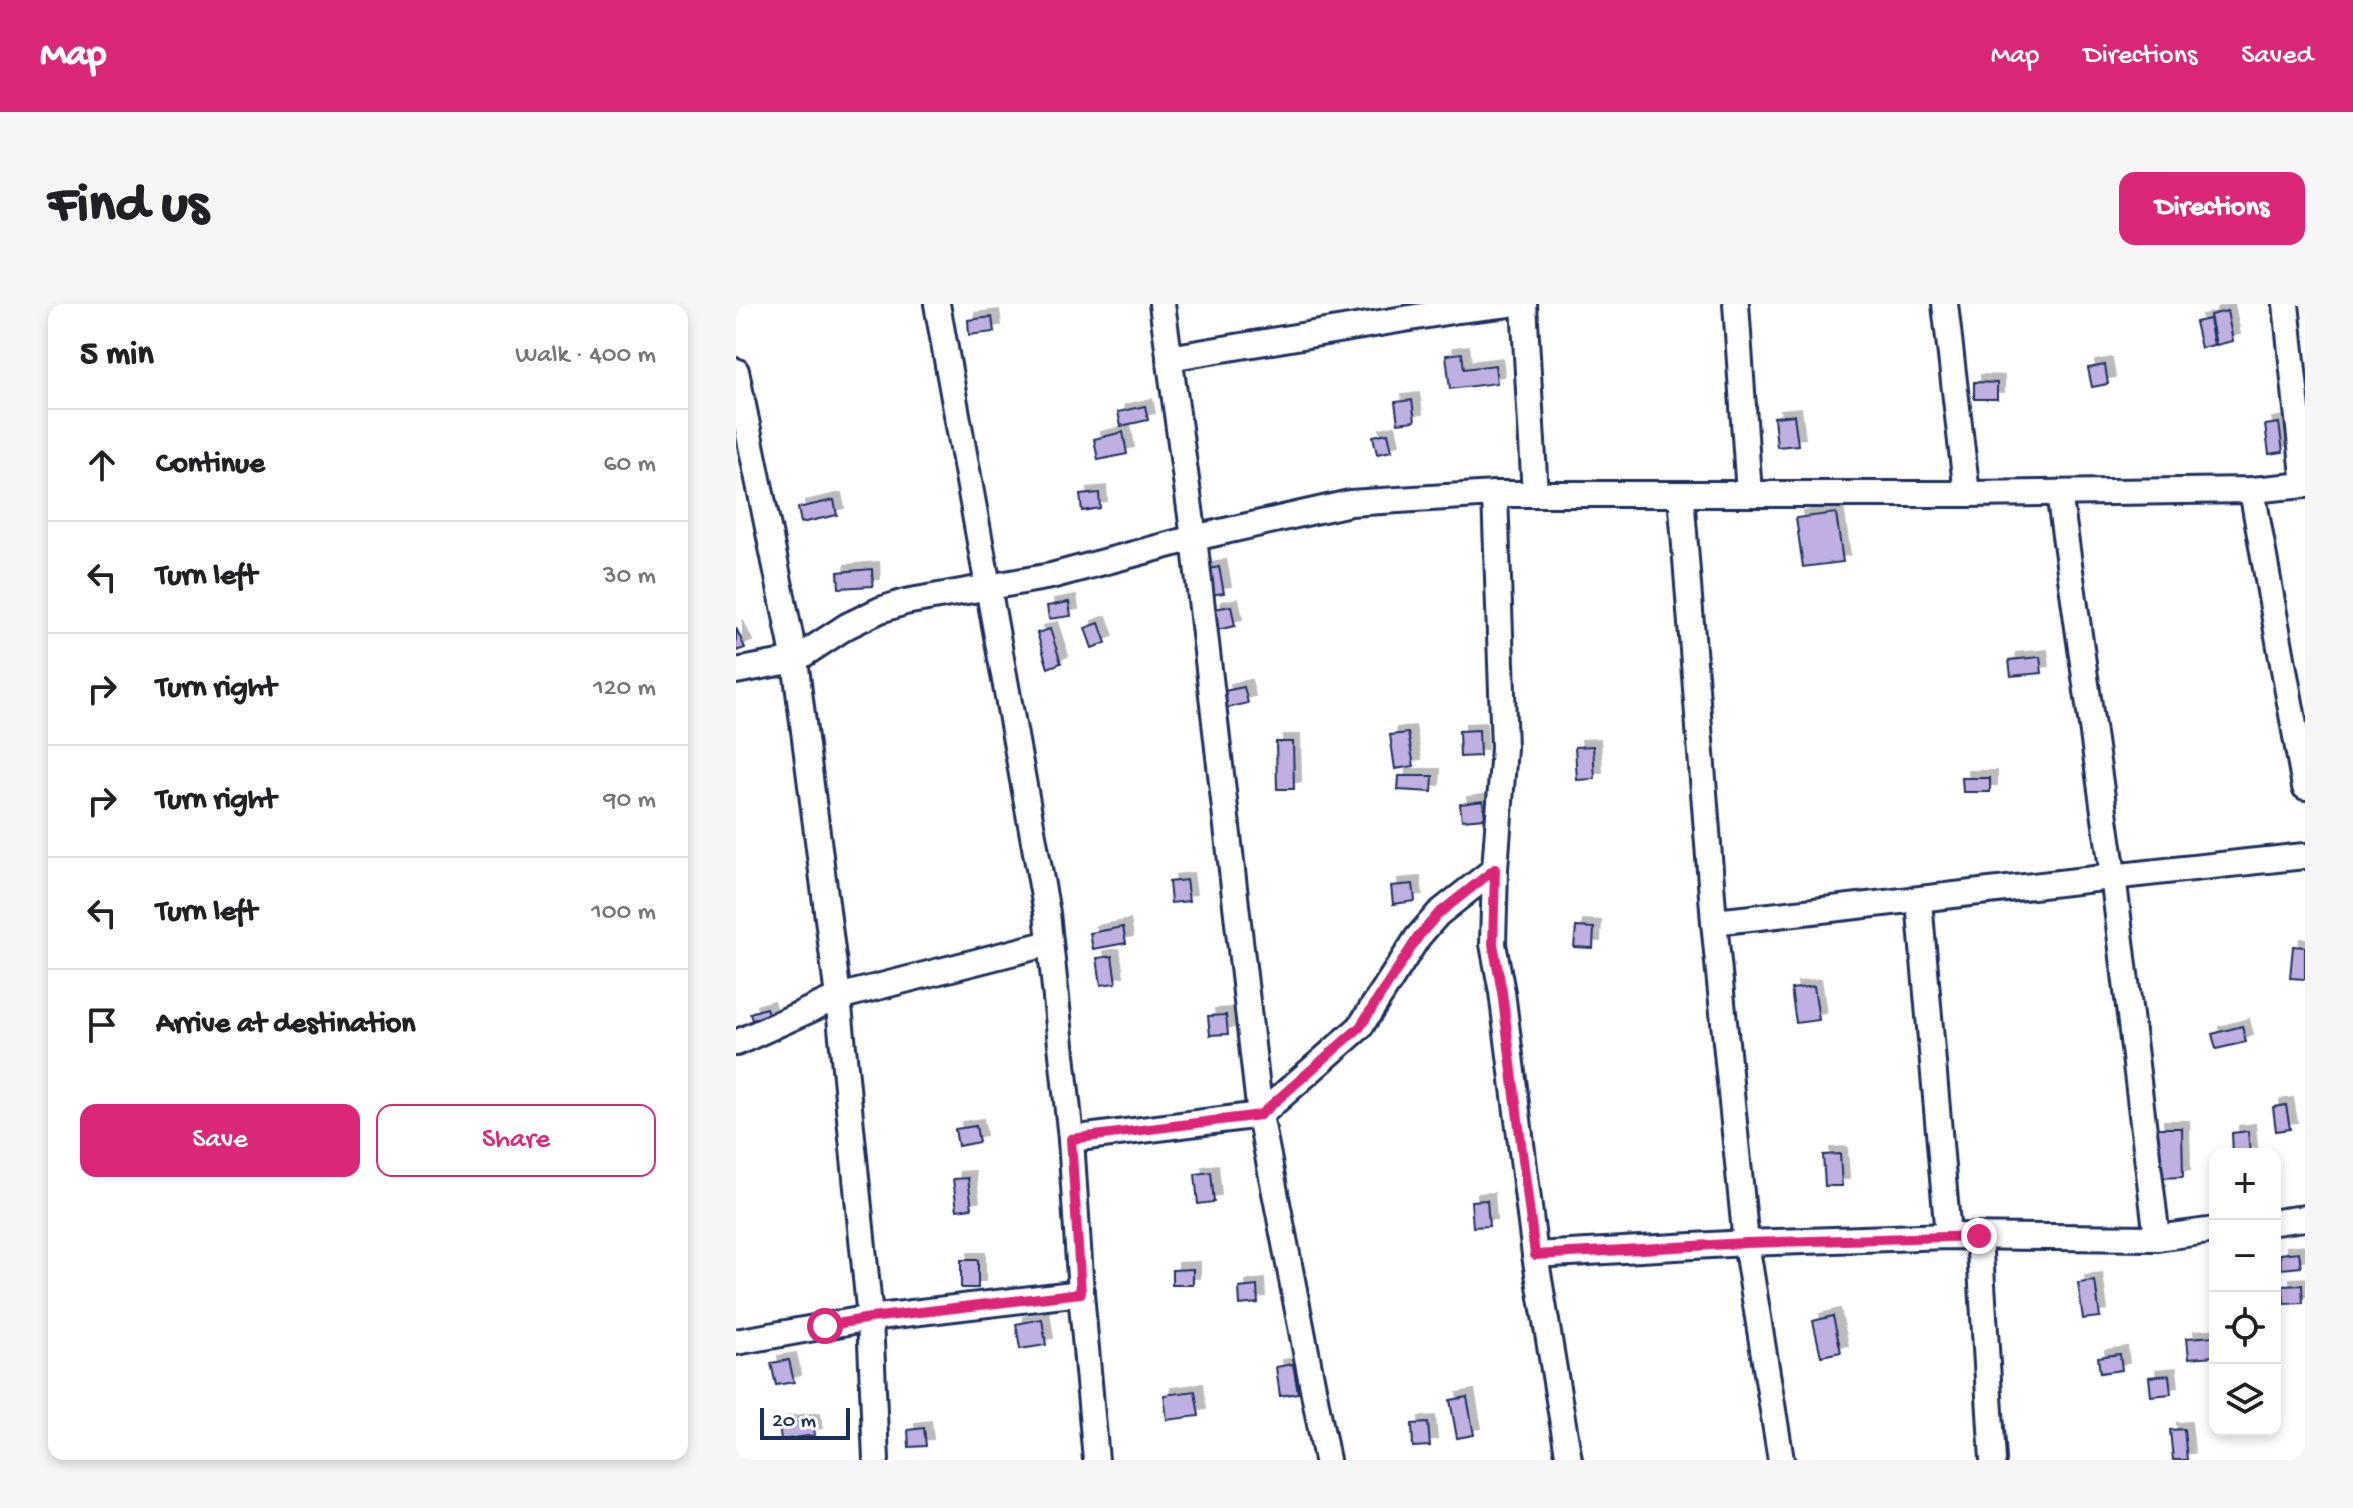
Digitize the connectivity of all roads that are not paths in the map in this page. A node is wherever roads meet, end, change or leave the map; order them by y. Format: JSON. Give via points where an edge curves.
{"nodes":[{"id":1,"x":937,"y":304,"type":"edge"},
{"id":2,"x":1162,"y":304,"type":"edge"},
{"id":3,"x":1509,"y":304,"type":"edge"},
{"id":4,"x":1524,"y":304,"type":"edge"},
{"id":5,"x":1736,"y":304,"type":"edge"},
{"id":6,"x":1945,"y":304,"type":"edge"},
{"id":7,"x":2286,"y":304,"type":"edge"},
{"id":8,"x":1458,"y":307,"type":"edge"},
{"id":9,"x":1169,"y":358,"type":"junction"},
{"id":10,"x":736,"y":371,"type":"edge"},
{"id":11,"x":2305,"y":485,"type":"edge"},
{"id":12,"x":2252,"y":490,"type":"junction"},
{"id":13,"x":2059,"y":493,"type":"junction"},
{"id":14,"x":1495,"y":494,"type":"junction"},
{"id":15,"x":1535,"y":494,"type":"junction"},
{"id":16,"x":1681,"y":494,"type":"junction"},
{"id":17,"x":1749,"y":494,"type":"junction"},
{"id":18,"x":1967,"y":494,"type":"junction"},
{"id":19,"x":1194,"y":538,"type":"junction"},
{"id":20,"x":988,"y":589,"type":"junction"},
{"id":21,"x":795,"y":660,"type":"junction"},
{"id":22,"x":736,"y":671,"type":"edge"},
{"id":23,"x":2305,"y":787,"type":"edge"},
{"id":24,"x":2305,"y":856,"type":"edge"},
{"id":25,"x":1495,"y":869,"type":"junction"},
{"id":26,"x":2113,"y":875,"type":"junction"},
{"id":27,"x":1919,"y":901,"type":"junction"},
{"id":28,"x":1714,"y":922,"type":"junction"},
{"id":29,"x":1050,"y":943,"type":"junction"},
{"id":30,"x":838,"y":997,"type":"junction"},
{"id":31,"x":736,"y":1043,"type":"edge"},
{"id":32,"x":1260,"y":1115,"type":"junction"},
{"id":33,"x":1071,"y":1139,"type":"junction"},
{"id":34,"x":2305,"y":1218,"type":"edge"},
{"id":35,"x":2281,"y":1221,"type":"edge"},
{"id":36,"x":2209,"y":1231,"type":"edge"},
{"id":37,"x":1948,"y":1236,"type":"junction"},
{"id":38,"x":1979,"y":1236,"type":"junction"},
{"id":39,"x":2157,"y":1238,"type":"junction"},
{"id":40,"x":1746,"y":1243,"type":"junction"},
{"id":41,"x":1535,"y":1255,"type":"junction"},
{"id":42,"x":1081,"y":1293,"type":"junction"},
{"id":43,"x":870,"y":1318,"type":"junction"},
{"id":44,"x":736,"y":1342,"type":"edge"},
{"id":45,"x":876,"y":1460,"type":"edge"},
{"id":46,"x":1096,"y":1460,"type":"edge"},
{"id":47,"x":1327,"y":1460,"type":"edge"},
{"id":48,"x":1569,"y":1460,"type":"edge"},
{"id":49,"x":1781,"y":1460,"type":"edge"},
{"id":50,"x":1993,"y":1460,"type":"edge"}],
"edges":[{"from":1,"to":20,"type":"street"},
{"from":2,"to":9,"type":"street"},
{"from":3,"to":8,"type":"street"},
{"from":4,"to":15,"type":"street"},
{"from":5,"to":17,"type":"street"},
{"from":6,"to":18,"type":"street"},
{"from":7,"to":11,"type":"street"},
{"from":8,"to":9,"type":"street"},
{"from":9,"to":19,"type":"street"},
{"from":10,"to":21,"type":"street"},
{"from":11,"to":12,"type":"street"},
{"from":12,"to":13,"type":"street"},
{"from":12,"to":23,"type":"street"},
{"from":13,"to":18,"type":"street"},
{"from":13,"to":26,"type":"street"},
{"from":14,"to":15,"type":"street"},
{"from":14,"to":19,"type":"street","via":[[1350,503]]},
{"from":14,"to":25,"type":"street","via":[[1504,748]]},
{"from":15,"to":16,"type":"street"},
{"from":16,"to":17,"type":"street"},
{"from":16,"to":28,"type":"street"},
{"from":17,"to":18,"type":"street"},
{"from":19,"to":20,"type":"street"},
{"from":19,"to":32,"type":"street"},
{"from":20,"to":21,"type":"street","via":[[880,610]]},
{"from":20,"to":29,"type":"street"},
{"from":21,"to":22,"type":"street"},
{"from":21,"to":30,"type":"street"},
{"from":24,"to":26,"type":"street"},
{"from":25,"to":32,"type":"street","via":[[1438,914],[1418,937],[1360,1027]]},
{"from":25,"to":41,"type":"street","via":[[1493,944]]},
{"from":26,"to":27,"type":"street"},
{"from":26,"to":39,"type":"street"},
{"from":27,"to":28,"type":"street"},
{"from":27,"to":37,"type":"street"},
{"from":28,"to":40,"type":"street"},
{"from":29,"to":30,"type":"street"},
{"from":29,"to":33,"type":"street"},
{"from":30,"to":31,"type":"street"},
{"from":30,"to":43,"type":"street"},
{"from":32,"to":33,"type":"street"},
{"from":32,"to":47,"type":"street"},
{"from":33,"to":42,"type":"street"},
{"from":34,"to":35,"type":"street"},
{"from":36,"to":39,"type":"street"},
{"from":37,"to":38,"type":"street"},
{"from":37,"to":40,"type":"street"},
{"from":38,"to":39,"type":"street"},
{"from":38,"to":50,"type":"street"},
{"from":40,"to":41,"type":"street"},
{"from":40,"to":49,"type":"street"},
{"from":41,"to":48,"type":"street"},
{"from":42,"to":43,"type":"street"},
{"from":42,"to":46,"type":"street"},
{"from":43,"to":44,"type":"street"},
{"from":43,"to":45,"type":"street"}]}
